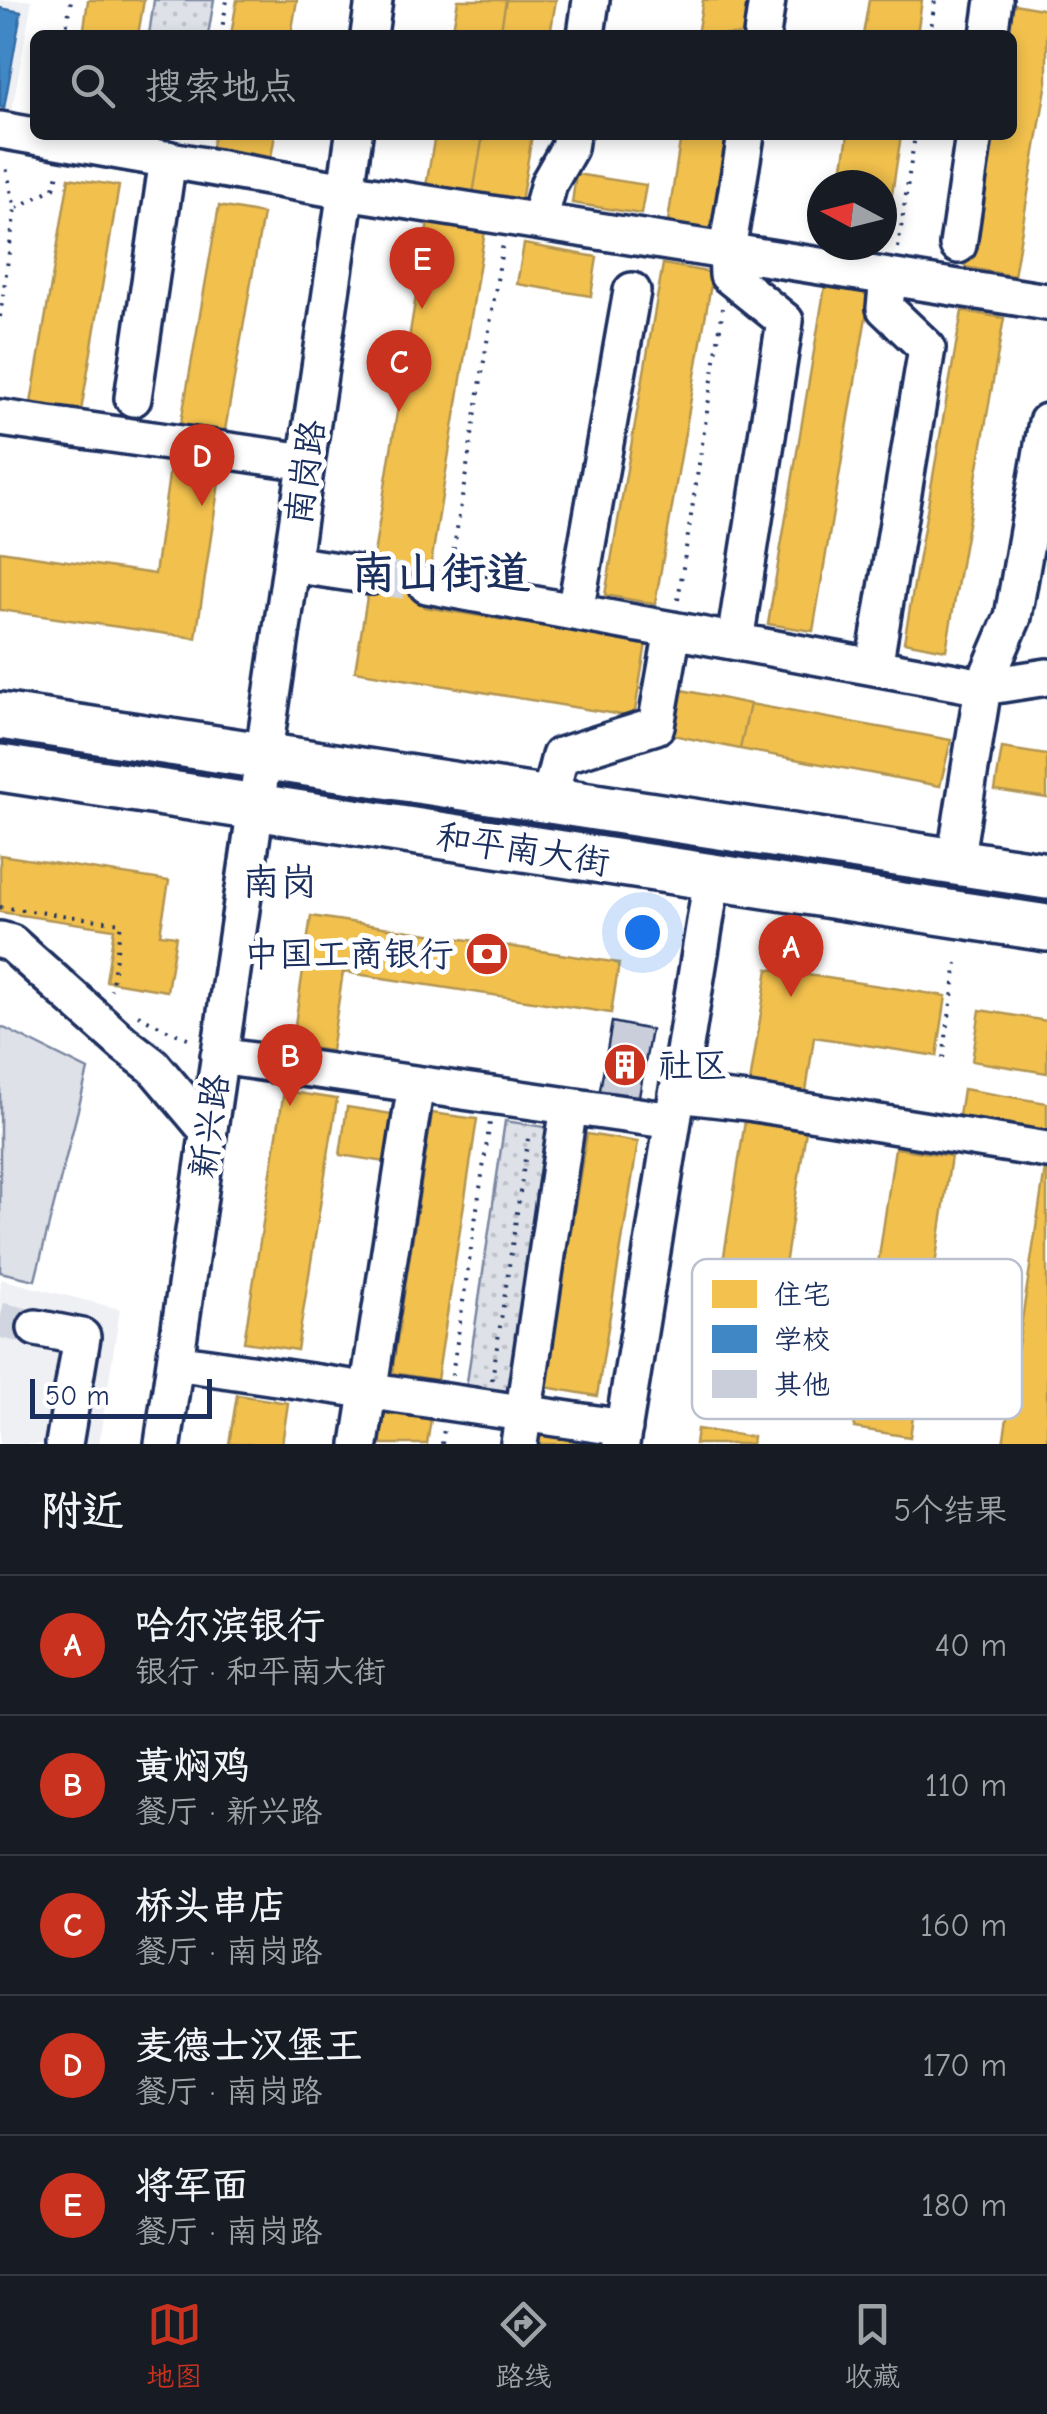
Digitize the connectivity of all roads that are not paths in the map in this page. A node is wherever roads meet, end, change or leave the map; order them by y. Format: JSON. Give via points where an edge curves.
{"nodes":[{"id":1,"x":374,"y":0,"type":"edge"},
{"id":2,"x":591,"y":0,"type":"edge"},
{"id":3,"x":767,"y":0,"type":"edge"},
{"id":4,"x":994,"y":0,"type":"edge"},
{"id":5,"x":370,"y":30,"type":"edge"},
{"id":6,"x":587,"y":30,"type":"edge"},
{"id":7,"x":763,"y":30,"type":"edge"},
{"id":8,"x":990,"y":30,"type":"edge"},
{"id":9,"x":1,"y":139,"type":"edge"},
{"id":10,"x":353,"y":140,"type":"edge"},
{"id":11,"x":570,"y":140,"type":"edge"},
{"id":12,"x":745,"y":140,"type":"edge"},
{"id":13,"x":973,"y":140,"type":"edge"},
{"id":14,"x":168,"y":159,"type":"junction"},
{"id":15,"x":346,"y":191,"type":"junction"},
{"id":16,"x":538,"y":221,"type":"junction"},
{"id":17,"x":958,"y":244,"type":"dead end"},
{"id":18,"x":728,"y":263,"type":"junction"},
{"id":19,"x":891,"y":277,"type":"junction"},
{"id":20,"x":632,"y":291,"type":"dead end"},
{"id":21,"x":1047,"y":302,"type":"edge"},
{"id":22,"x":133,"y":398,"type":"dead end"},
{"id":23,"x":0,"y":418,"type":"edge"},
{"id":24,"x":1047,"y":422,"type":"edge"},
{"id":25,"x":306,"y":462,"type":"junction"},
{"id":26,"x":291,"y":564,"type":"junction"},
{"id":27,"x":371,"y":576,"type":"tunnel mouth"},
{"id":28,"x":438,"y":587,"type":"tunnel mouth"},
{"id":29,"x":575,"y":612,"type":"junction"},
{"id":30,"x":673,"y":630,"type":"junction"},
{"id":31,"x":735,"y":641,"type":"junction"},
{"id":32,"x":874,"y":667,"type":"junction"},
{"id":33,"x":1047,"y":678,"type":"edge"},
{"id":34,"x":983,"y":687,"type":"junction"},
{"id":35,"x":0,"y":716,"type":"edge"},
{"id":36,"x":262,"y":757,"type":"junction"},
{"id":37,"x":0,"y":768,"type":"edge"},
{"id":38,"x":548,"y":800,"type":"junction"},
{"id":39,"x":255,"y":808,"type":"junction"},
{"id":40,"x":955,"y":862,"type":"junction"},
{"id":41,"x":1047,"y":876,"type":"edge"},
{"id":42,"x":712,"y":878,"type":"junction"},
{"id":43,"x":1047,"y":928,"type":"edge"},
{"id":44,"x":0,"y":940,"type":"edge"},
{"id":45,"x":220,"y":1050,"type":"junction"},
{"id":46,"x":416,"y":1084,"type":"junction"},
{"id":47,"x":569,"y":1106,"type":"junction"},
{"id":48,"x":675,"y":1107,"type":"junction"},
{"id":49,"x":208,"y":1130,"type":"junction"},
{"id":50,"x":1047,"y":1150,"type":"edge"},
{"id":51,"x":36,"y":1328,"type":"tunnel mouth"},
{"id":52,"x":175,"y":1362,"type":"junction"},
{"id":53,"x":368,"y":1390,"type":"junction"},
{"id":54,"x":521,"y":1429,"type":"edge"},
{"id":55,"x":623,"y":1436,"type":"edge"},
{"id":56,"x":64,"y":1444,"type":"edge"},
{"id":57,"x":163,"y":1444,"type":"edge"},
{"id":58,"x":360,"y":1444,"type":"edge"}],
"edges":[{"from":1,"to":5,"type":"street"},
{"from":2,"to":6,"type":"street"},
{"from":3,"to":7,"type":"street"},
{"from":4,"to":8,"type":"street"},
{"from":9,"to":14,"type":"street"},
{"from":10,"to":15,"type":"street","name":"南岗路"},
{"from":11,"to":16,"type":"street"},
{"from":12,"to":18,"type":"street"},
{"from":13,"to":17,"type":"street"},
{"from":14,"to":15,"type":"street"},
{"from":14,"to":22,"type":"street"},
{"from":15,"to":16,"type":"street"},
{"from":15,"to":25,"type":"street","name":"南岗路"},
{"from":16,"to":18,"type":"street"},
{"from":18,"to":19,"type":"street"},
{"from":18,"to":31,"type":"street","via":[[785,320]]},
{"from":19,"to":21,"type":"street"},
{"from":19,"to":32,"type":"street","via":[[885,308],[926,348]]},
{"from":20,"to":29,"type":"street"},
{"from":23,"to":25,"type":"street"},
{"from":24,"to":34,"type":"street","via":[[1013,617]]},
{"from":25,"to":26,"type":"street","name":"南岗路"},
{"from":26,"to":27,"type":"street"},
{"from":26,"to":36,"type":"street","name":"南岗路"},
{"from":28,"to":29,"type":"street"},
{"from":29,"to":30,"type":"street"},
{"from":30,"to":31,"type":"street"},
{"from":30,"to":38,"type":"street","via":[[656,726],[560,756]]},
{"from":31,"to":32,"type":"street"},
{"from":32,"to":34,"type":"street"},
{"from":33,"to":34,"type":"street"},
{"from":34,"to":40,"type":"street"},
{"from":35,"to":36,"type":"main road","name":"和平南大街"},
{"from":36,"to":38,"type":"main road","name":"和平南大街"},
{"from":36,"to":39,"type":"street","name":"南岗路"},
{"from":37,"to":39,"type":"main road","name":"和平南大街"},
{"from":38,"to":40,"type":"main road","name":"和平南大街"},
{"from":39,"to":42,"type":"main road","name":"和平南大街"},
{"from":39,"to":45,"type":"street","name":"新兴路"},
{"from":40,"to":41,"type":"main road","name":"和平南大街"},
{"from":42,"to":43,"type":"main road","name":"和平南大街"},
{"from":42,"to":48,"type":"street"},
{"from":44,"to":49,"type":"street","via":[[153,1066]]},
{"from":45,"to":46,"type":"street"},
{"from":45,"to":49,"type":"street","name":"新兴路"},
{"from":46,"to":47,"type":"street"},
{"from":46,"to":53,"type":"street"},
{"from":47,"to":48,"type":"street"},
{"from":47,"to":54,"type":"street"},
{"from":48,"to":50,"type":"street","via":[[748,1102]]},
{"from":48,"to":55,"type":"street"},
{"from":49,"to":52,"type":"street","name":"新兴路"},
{"from":51,"to":56,"type":"street","via":[[82,1336]]},
{"from":52,"to":53,"type":"street"},
{"from":52,"to":57,"type":"street","name":"新兴路"},
{"from":53,"to":54,"type":"street","via":[[488,1408]]},
{"from":53,"to":58,"type":"street"},
{"from":54,"to":55,"type":"street"}]}
